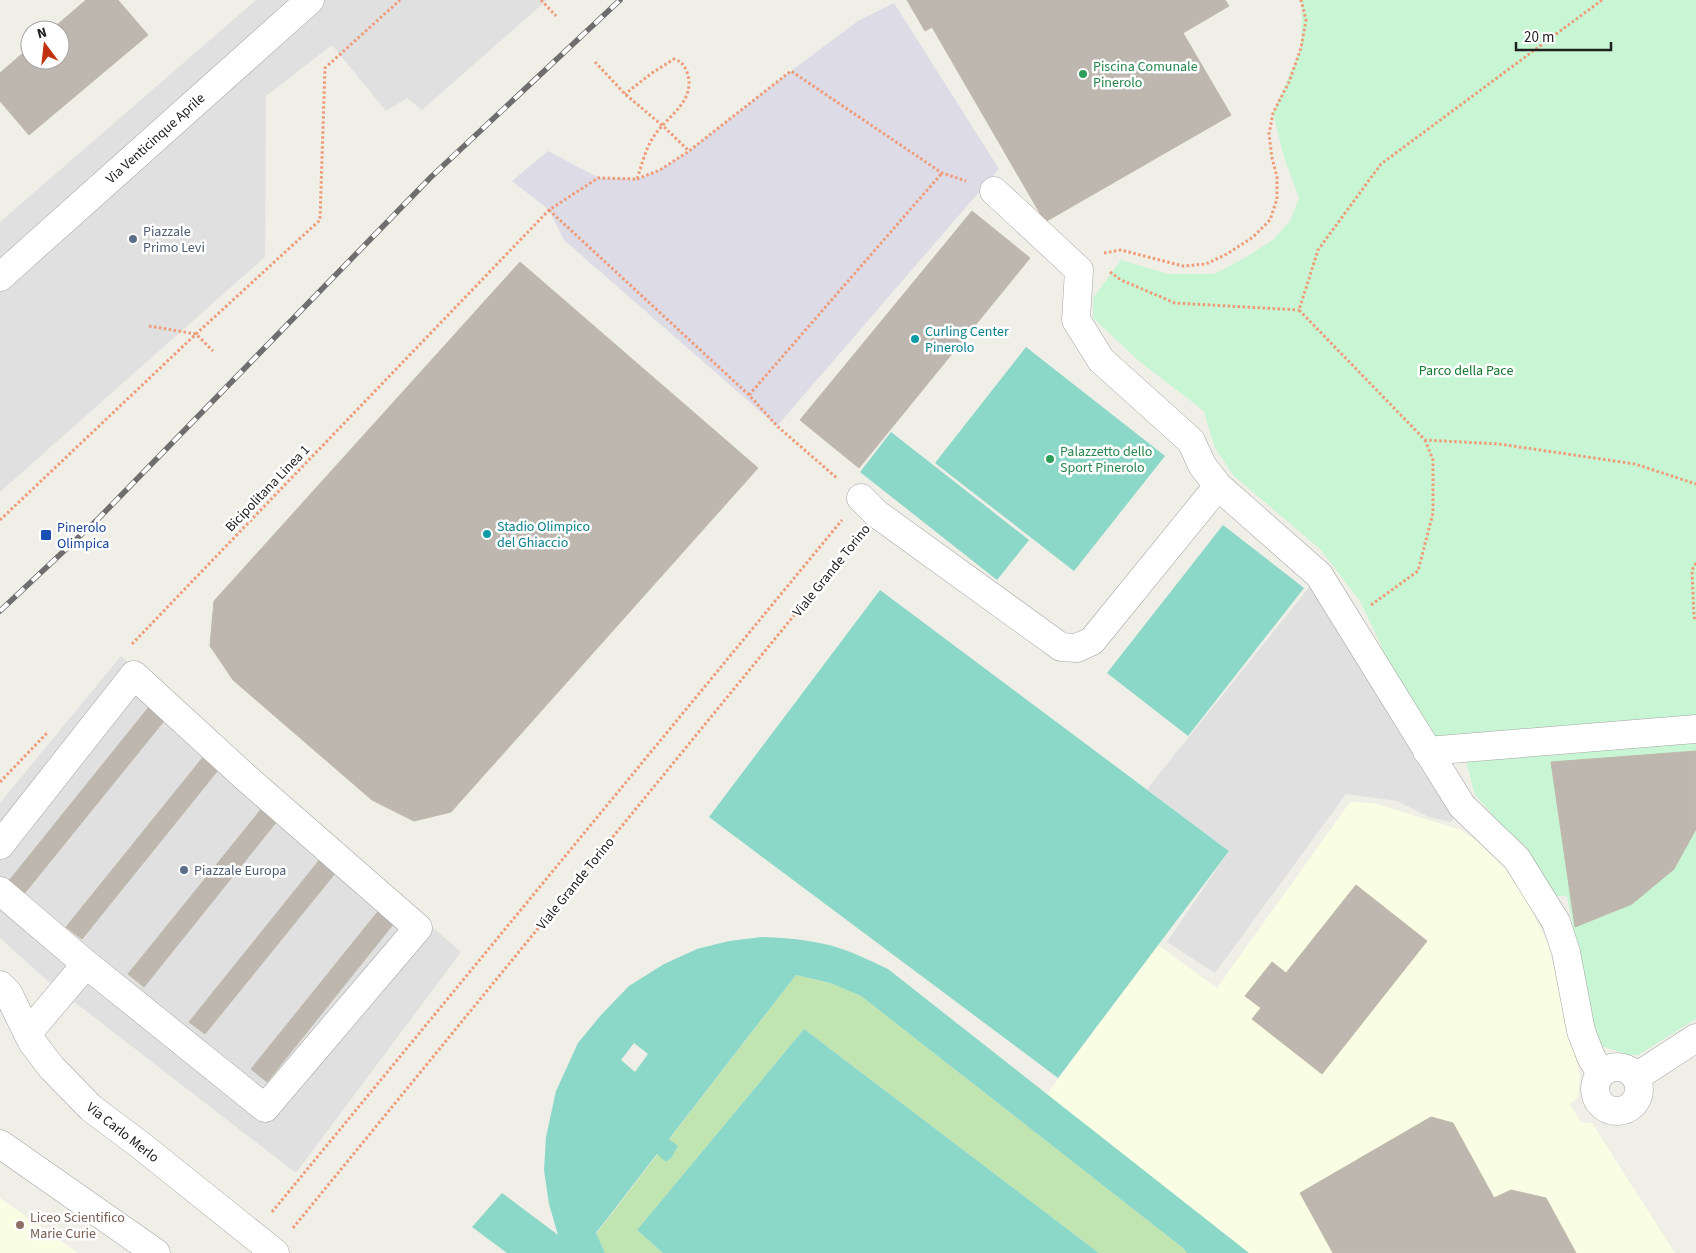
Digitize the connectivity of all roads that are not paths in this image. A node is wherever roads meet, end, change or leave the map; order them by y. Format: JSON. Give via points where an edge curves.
{"nodes":[{"id":1,"x":310,"y":0,"type":"edge"},
{"id":2,"x":994,"y":191,"type":"road end"},
{"id":3,"x":0,"y":277,"type":"edge"},
{"id":4,"x":1218,"y":486,"type":"junction"},
{"id":5,"x":869,"y":507,"type":"road end"},
{"id":6,"x":1696,"y":729,"type":"edge"},
{"id":7,"x":1427,"y":751,"type":"junction"},
{"id":8,"x":0,"y":845,"type":"edge"},
{"id":9,"x":0,"y":891,"type":"edge"},
{"id":10,"x":86,"y":964,"type":"junction"},
{"id":11,"x":0,"y":986,"type":"edge"},
{"id":12,"x":28,"y":1033,"type":"junction"},
{"id":13,"x":1696,"y":1038,"type":"edge"},
{"id":14,"x":1601,"y":1074,"type":"junction"},
{"id":15,"x":1636,"y":1077,"type":"junction"},
{"id":16,"x":0,"y":1144,"type":"edge"},
{"id":17,"x":274,"y":1252,"type":"edge"},
{"id":18,"x":156,"y":1253,"type":"edge"}],
"edges":[{"from":1,"to":3,"type":"street","name":"Via Venticinque Aprile"},
{"from":2,"to":4,"type":"street","via":[[1085,264],[1076,320],[1101,360],[1191,441],[1202,465]]},
{"from":4,"to":5,"type":"street","name":"Viale Grande Torino","via":[[1092,641],[1077,648],[1061,646]]},
{"from":4,"to":7,"type":"street","via":[[1319,575]]},
{"from":6,"to":7,"type":"street"},
{"from":7,"to":14,"type":"street","via":[[1462,806],[1518,859],[1556,922],[1566,952],[1581,1031]]},
{"from":8,"to":10,"type":"street","via":[[134,675],[418,928],[265,1108]]},
{"from":9,"to":10,"type":"street"},
{"from":10,"to":12,"type":"street"},
{"from":11,"to":12,"type":"street","name":"Via Carlo Merlo","via":[[8,993]]},
{"from":12,"to":17,"type":"street","name":"Via Carlo Merlo","via":[[51,1067],[91,1108]]},
{"from":13,"to":15,"type":"street"},
{"from":14,"to":15,"type":"street","via":[[1606,1069],[1619,1067],[1626,1068]]},
{"from":14,"to":15,"type":"street","via":[[1594,1086],[1597,1100],[1614,1111],[1628,1108],[1637,1098]]},
{"from":16,"to":18,"type":"street"}]}
